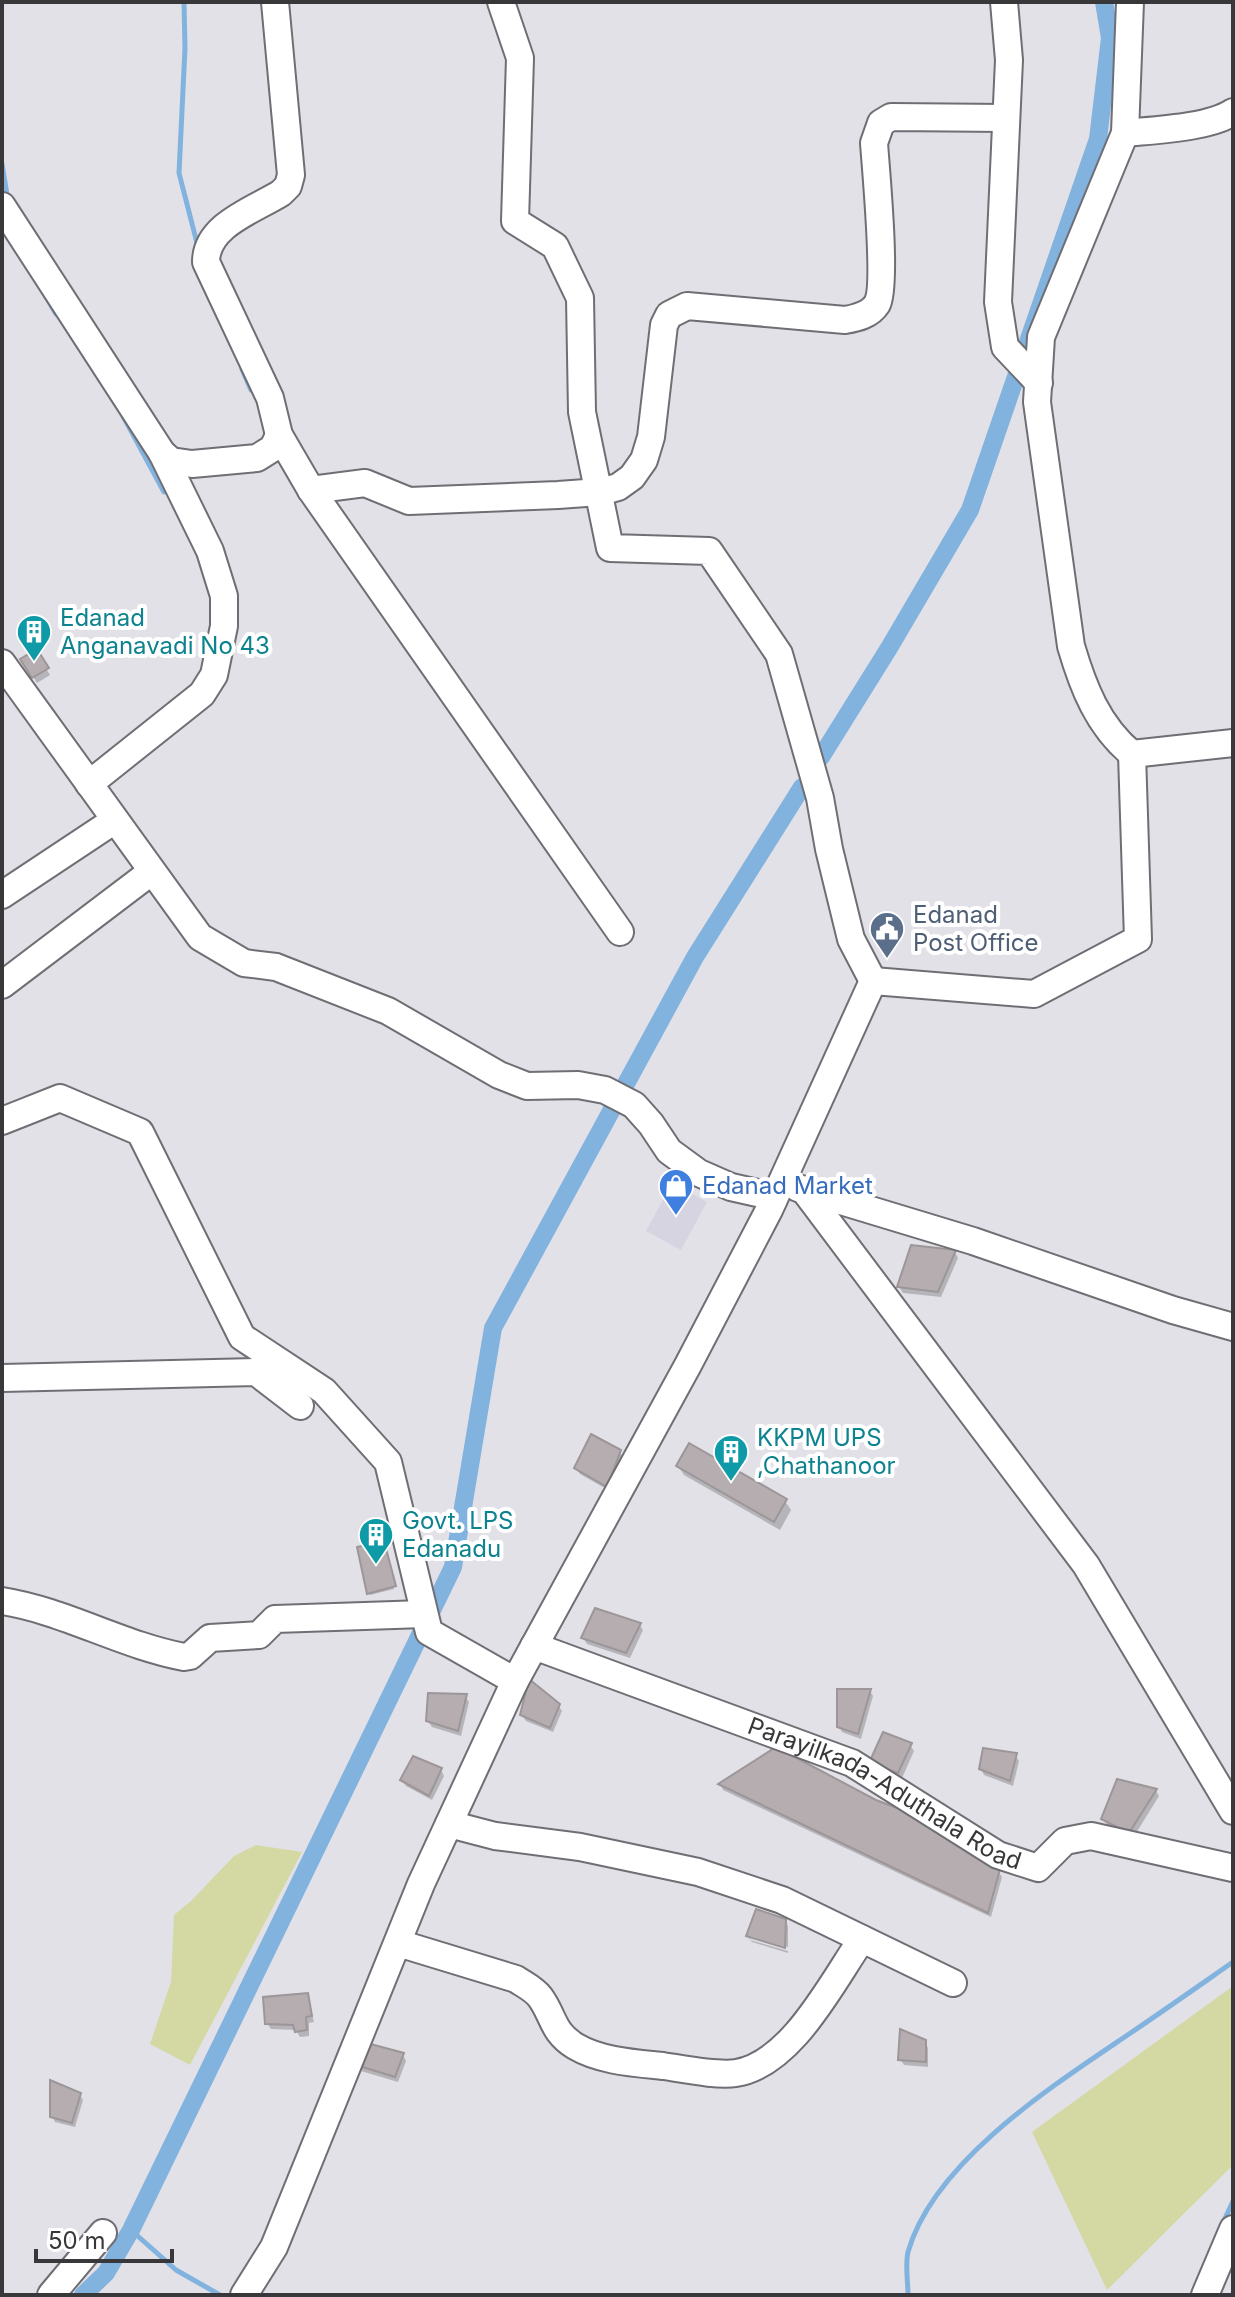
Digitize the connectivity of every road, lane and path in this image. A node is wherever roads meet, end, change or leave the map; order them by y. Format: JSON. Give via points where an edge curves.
{"nodes":[{"id":1,"x":275,"y":2,"type":"edge"},
{"id":2,"x":501,"y":2,"type":"edge"},
{"id":3,"x":1004,"y":2,"type":"edge"},
{"id":4,"x":1130,"y":2,"type":"edge"},
{"id":5,"x":1233,"y":112,"type":"edge"},
{"id":6,"x":1006,"y":118,"type":"junction"},
{"id":7,"x":1125,"y":133,"type":"junction"},
{"id":8,"x":2,"y":206,"type":"edge"},
{"id":9,"x":1026,"y":371,"type":"junction"},
{"id":10,"x":279,"y":435,"type":"junction"},
{"id":11,"x":162,"y":453,"type":"junction"},
{"id":12,"x":311,"y":490,"type":"junction"},
{"id":13,"x":600,"y":492,"type":"junction"},
{"id":14,"x":2,"y":663,"type":"edge"},
{"id":15,"x":1233,"y":743,"type":"edge"},
{"id":16,"x":1132,"y":754,"type":"junction"},
{"id":17,"x":89,"y":784,"type":"junction"},
{"id":18,"x":115,"y":820,"type":"junction"},
{"id":19,"x":151,"y":872,"type":"junction"},
{"id":20,"x":2,"y":895,"type":"edge"},
{"id":21,"x":620,"y":932,"type":"dead end"},
{"id":22,"x":873,"y":981,"type":"junction"},
{"id":23,"x":2,"y":985,"type":"edge"},
{"id":24,"x":2,"y":1121,"type":"edge"},
{"id":25,"x":786,"y":1191,"type":"junction"},
{"id":26,"x":1233,"y":1327,"type":"edge"},
{"id":27,"x":2,"y":1378,"type":"edge"},
{"id":28,"x":300,"y":1406,"type":"dead end"},
{"id":29,"x":2,"y":1601,"type":"edge"},
{"id":30,"x":424,"y":1614,"type":"junction"},
{"id":31,"x":534,"y":1646,"type":"junction"},
{"id":32,"x":515,"y":1681,"type":"junction"},
{"id":33,"x":1233,"y":1811,"type":"edge"},
{"id":34,"x":449,"y":1824,"type":"junction"},
{"id":35,"x":1233,"y":1868,"type":"edge"},
{"id":36,"x":862,"y":1939,"type":"junction"},
{"id":37,"x":398,"y":1943,"type":"junction"},
{"id":38,"x":953,"y":1983,"type":"dead end"},
{"id":39,"x":1233,"y":2229,"type":"edge"},
{"id":40,"x":103,"y":2233,"type":"dead end"},
{"id":41,"x":255,"y":2291,"type":"edge"},
{"id":42,"x":51,"y":2295,"type":"edge"},
{"id":43,"x":1205,"y":2295,"type":"edge"}],
"edges":[{"from":1,"to":10,"type":"street","via":[[291,175],[281,193],[210,240],[206,262],[270,398]]},
{"from":2,"to":13,"type":"street","via":[[520,58],[515,221],[555,246],[580,298],[582,412]]},
{"from":3,"to":6,"type":"street"},
{"from":4,"to":7,"type":"street"},
{"from":5,"to":7,"type":"street","via":[[1178,127]]},
{"from":6,"to":9,"type":"street","via":[[998,302],[1005,347]]},
{"from":6,"to":13,"type":"street","via":[[891,117],[881,123],[874,143],[882,280],[876,306],[866,314],[845,320],[687,306],[669,315],[644,460],[632,477]]},
{"from":7,"to":9,"type":"street"},
{"from":8,"to":11,"type":"street"},
{"from":9,"to":16,"type":"street","via":[[1037,402],[1071,646],[1101,719]]},
{"from":10,"to":11,"type":"street","via":[[273,448],[257,458],[192,464],[171,461]]},
{"from":10,"to":12,"type":"street"},
{"from":11,"to":17,"type":"street","via":[[210,551],[224,596],[221,649],[202,694]]},
{"from":12,"to":13,"type":"street","via":[[365,483],[409,501]]},
{"from":12,"to":21,"type":"street"},
{"from":13,"to":22,"type":"street","via":[[610,548],[709,551],[779,654],[820,798],[851,939]]},
{"from":14,"to":17,"type":"street"},
{"from":15,"to":16,"type":"street"},
{"from":16,"to":22,"type":"street","via":[[1138,939],[1034,994]]},
{"from":17,"to":18,"type":"street"},
{"from":18,"to":19,"type":"street"},
{"from":18,"to":20,"type":"street"},
{"from":19,"to":23,"type":"street"},
{"from":19,"to":25,"type":"street","via":[[200,937],[244,963],[276,967],[388,1011],[527,1086],[578,1085],[616,1095],[651,1124],[669,1151],[699,1173],[762,1194]]},
{"from":22,"to":25,"type":"street"},
{"from":24,"to":30,"type":"street","via":[[60,1098],[140,1132],[242,1337],[324,1391],[388,1462]]},
{"from":25,"to":26,"type":"street","via":[[973,1241]]},
{"from":25,"to":31,"type":"street"},
{"from":25,"to":33,"type":"street","via":[[1086,1565]]},
{"from":27,"to":28,"type":"street","via":[[256,1372]]},
{"from":29,"to":30,"type":"street","via":[[184,1657],[210,1638],[259,1635],[275,1619]]},
{"from":30,"to":32,"type":"street","via":[[429,1632]]},
{"from":31,"to":32,"type":"street"},
{"from":31,"to":35,"type":"street","name":"Parayilkada-Aduthala Road","via":[[852,1763],[998,1855],[1025,1864],[1038,1868],[1065,1841],[1091,1836]]},
{"from":32,"to":34,"type":"street"},
{"from":34,"to":36,"type":"street","via":[[687,1869],[782,1900]]},
{"from":34,"to":37,"type":"street"},
{"from":36,"to":37,"type":"street","via":[[799,2030],[772,2058],[734,2074],[615,2060],[578,2048],[562,2037],[543,2000],[525,1984]]},
{"from":36,"to":38,"type":"street"},
{"from":37,"to":41,"type":"street"},
{"from":39,"to":43,"type":"street"},
{"from":40,"to":42,"type":"street"}]}
